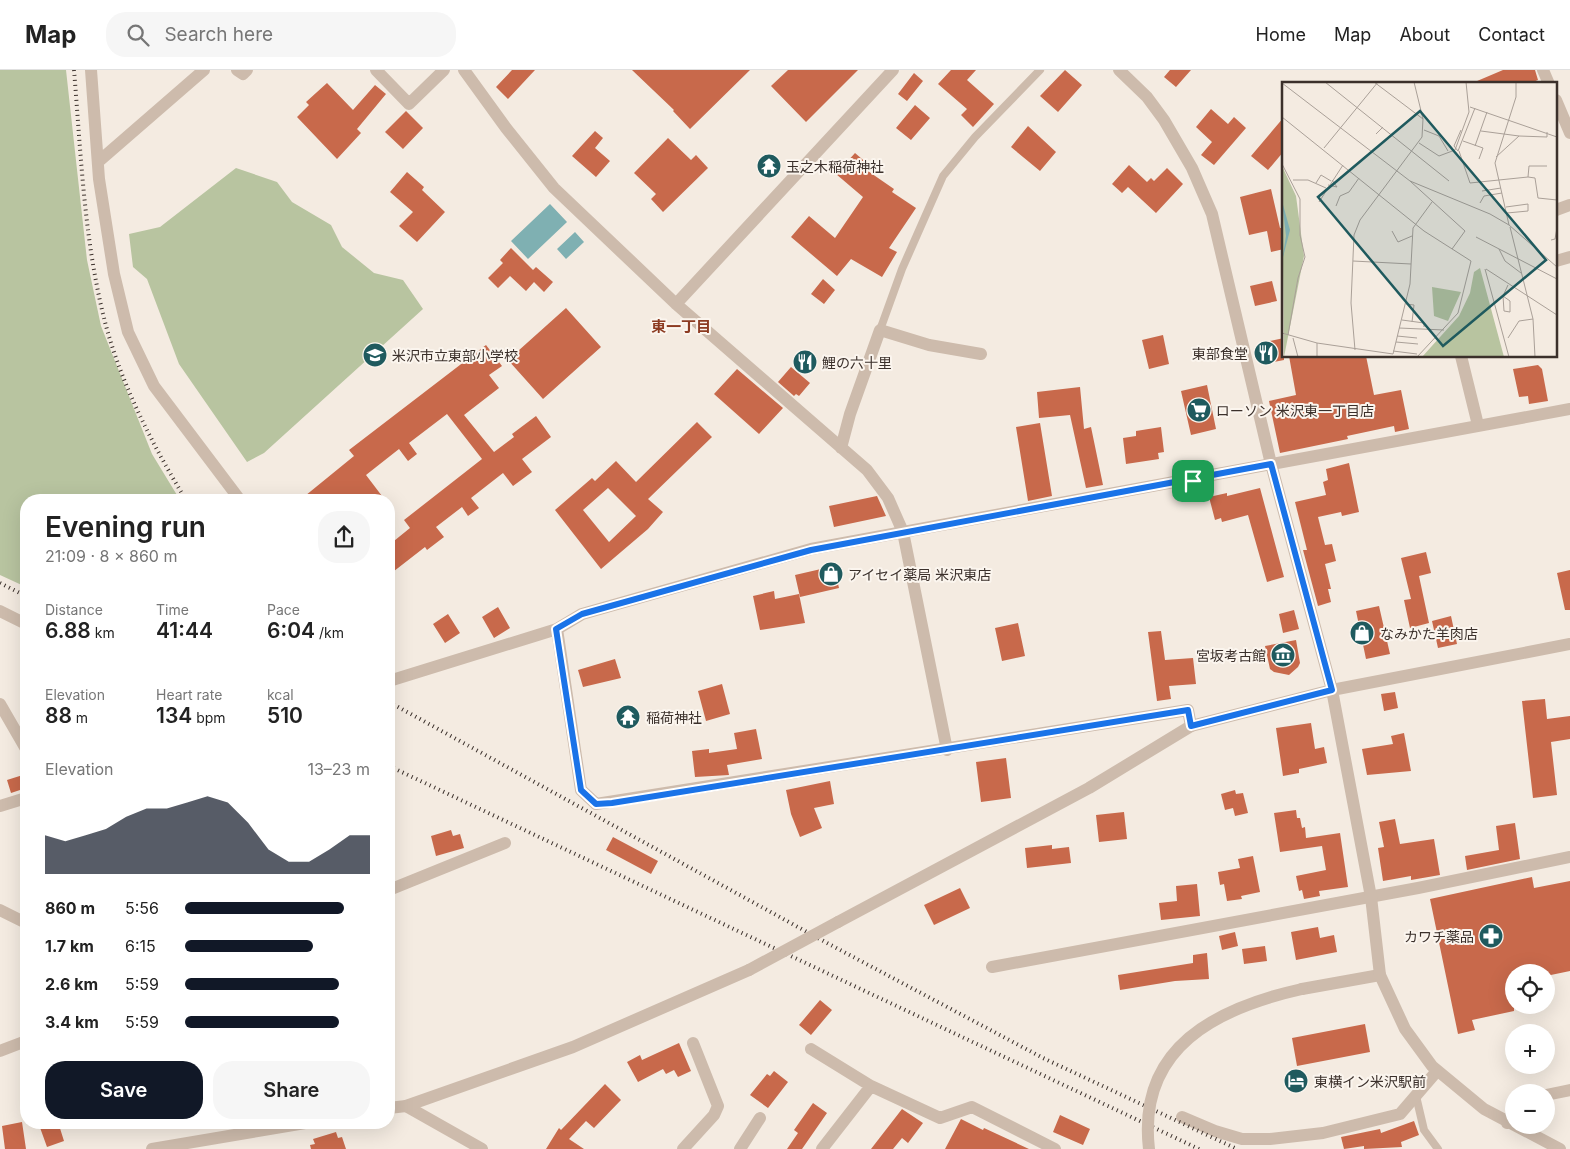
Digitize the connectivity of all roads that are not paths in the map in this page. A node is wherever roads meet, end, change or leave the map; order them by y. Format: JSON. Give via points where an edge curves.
{"nodes":[{"id":1,"x":91,"y":70,"type":"edge"},
{"id":2,"x":204,"y":70,"type":"edge"},
{"id":3,"x":237,"y":70,"type":"edge"},
{"id":4,"x":247,"y":70,"type":"edge"},
{"id":5,"x":376,"y":70,"type":"edge"},
{"id":6,"x":444,"y":70,"type":"edge"},
{"id":7,"x":464,"y":70,"type":"edge"},
{"id":8,"x":893,"y":70,"type":"edge"},
{"id":9,"x":1040,"y":70,"type":"edge"},
{"id":10,"x":1119,"y":70,"type":"edge"},
{"id":11,"x":1544,"y":70,"type":"edge"},
{"id":12,"x":1548,"y":82,"type":"edge"},
{"id":13,"x":1560,"y":118,"type":"edge"},
{"id":14,"x":1570,"y":132,"type":"edge"},
{"id":15,"x":98,"y":162,"type":"junction"},
{"id":16,"x":1570,"y":205,"type":"edge"},
{"id":17,"x":1558,"y":209,"type":"edge"},
{"id":18,"x":676,"y":304,"type":"junction"},
{"id":19,"x":880,"y":330,"type":"junction"},
{"id":20,"x":981,"y":354,"type":"dead end"},
{"id":21,"x":1461,"y":358,"type":"edge"},
{"id":22,"x":1570,"y":409,"type":"edge"},
{"id":23,"x":1478,"y":425,"type":"junction"},
{"id":24,"x":841,"y":448,"type":"junction"},
{"id":25,"x":1271,"y":464,"type":"junction"},
{"id":26,"x":235,"y":494,"type":"edge"},
{"id":27,"x":903,"y":532,"type":"junction"},
{"id":28,"x":0,"y":611,"type":"edge"},
{"id":29,"x":20,"y":621,"type":"edge"},
{"id":30,"x":556,"y":629,"type":"junction"},
{"id":31,"x":1570,"y":644,"type":"edge"},
{"id":32,"x":395,"y":679,"type":"edge"},
{"id":33,"x":1332,"y":690,"type":"junction"},
{"id":34,"x":0,"y":704,"type":"edge"},
{"id":35,"x":1191,"y":726,"type":"junction"},
{"id":36,"x":20,"y":739,"type":"edge"},
{"id":37,"x":947,"y":750,"type":"junction"},
{"id":38,"x":20,"y":800,"type":"edge"},
{"id":39,"x":0,"y":806,"type":"edge"},
{"id":40,"x":506,"y":843,"type":"dead end"},
{"id":41,"x":1570,"y":857,"type":"edge"},
{"id":42,"x":395,"y":888,"type":"edge"},
{"id":43,"x":1371,"y":897,"type":"junction"},
{"id":44,"x":0,"y":910,"type":"edge"},
{"id":45,"x":20,"y":920,"type":"edge"},
{"id":46,"x":992,"y":967,"type":"dead end"},
{"id":47,"x":1380,"y":975,"type":"junction"},
{"id":48,"x":20,"y":1043,"type":"edge"},
{"id":49,"x":693,"y":1043,"type":"dead end"},
{"id":50,"x":811,"y":1049,"type":"dead end"},
{"id":51,"x":0,"y":1051,"type":"edge"},
{"id":52,"x":1438,"y":1071,"type":"junction"},
{"id":53,"x":871,"y":1086,"type":"junction"},
{"id":54,"x":1570,"y":1090,"type":"edge"},
{"id":55,"x":1555,"y":1093,"type":"edge"},
{"id":56,"x":1416,"y":1096,"type":"junction"},
{"id":57,"x":395,"y":1106,"type":"edge"},
{"id":58,"x":1182,"y":1117,"type":"dead end"},
{"id":59,"x":760,"y":1118,"type":"dead end"},
{"id":60,"x":1505,"y":1122,"type":"edge"},
{"id":61,"x":270,"y":1129,"type":"edge"},
{"id":62,"x":1529,"y":1134,"type":"edge"},
{"id":63,"x":152,"y":1149,"type":"edge"},
{"id":64,"x":482,"y":1149,"type":"edge"},
{"id":65,"x":683,"y":1149,"type":"edge"},
{"id":66,"x":740,"y":1149,"type":"edge"},
{"id":67,"x":822,"y":1149,"type":"edge"},
{"id":68,"x":1055,"y":1149,"type":"edge"},
{"id":69,"x":1149,"y":1149,"type":"edge"},
{"id":70,"x":1438,"y":1149,"type":"edge"},
{"id":71,"x":1560,"y":1149,"type":"edge"}],
"edges":[{"from":1,"to":15,"type":"street"},
{"from":2,"to":15,"type":"street"},
{"from":3,"to":4,"type":"street","via":[[243,74]]},
{"from":5,"to":6,"type":"street","via":[[409,104]]},
{"from":7,"to":18,"type":"street","via":[[554,188]]},
{"from":8,"to":18,"type":"street"},
{"from":9,"to":19,"type":"lane","via":[[975,137],[943,176],[902,269]]},
{"from":10,"to":25,"type":"street","via":[[1147,97],[1164,120],[1192,168],[1209,207]]},
{"from":11,"to":12,"type":"street"},
{"from":13,"to":14,"type":"street"},
{"from":15,"to":26,"type":"street","via":[[114,274],[128,332],[154,386]]},
{"from":16,"to":17,"type":"street"},
{"from":18,"to":24,"type":"street"},
{"from":19,"to":20,"type":"street","via":[[929,345]]},
{"from":19,"to":24,"type":"street"},
{"from":21,"to":23,"type":"street"},
{"from":22,"to":23,"type":"street"},
{"from":23,"to":25,"type":"street"},
{"from":24,"to":27,"type":"street","via":[[867,470],[888,498]]},
{"from":25,"to":27,"type":"street"},
{"from":25,"to":33,"type":"street"},
{"from":27,"to":30,"type":"street","via":[[736,569],[582,614]]},
{"from":27,"to":37,"type":"street"},
{"from":28,"to":29,"type":"street"},
{"from":30,"to":32,"type":"street"},
{"from":30,"to":37,"type":"street","via":[[581,790],[596,804]]},
{"from":31,"to":33,"type":"street"},
{"from":33,"to":35,"type":"street"},
{"from":33,"to":43,"type":"street"},
{"from":34,"to":36,"type":"street"},
{"from":35,"to":37,"type":"street","via":[[1188,710]]},
{"from":35,"to":57,"type":"street","bridge":true,"via":[[1089,788],[750,970],[573,1047]]},
{"from":38,"to":39,"type":"street"},
{"from":40,"to":42,"type":"street"},
{"from":41,"to":43,"type":"street"},
{"from":43,"to":46,"type":"street"},
{"from":43,"to":47,"type":"street"},
{"from":44,"to":45,"type":"street"},
{"from":47,"to":52,"type":"street","via":[[1405,1029]]},
{"from":47,"to":69,"type":"street","bridge":true,"via":[[1266,997],[1217,1017],[1194,1032],[1177,1048],[1156,1083],[1148,1118]]},
{"from":48,"to":51,"type":"street"},
{"from":49,"to":65,"type":"street","via":[[718,1106],[714,1115]]},
{"from":50,"to":53,"type":"street"},
{"from":52,"to":56,"type":"street"},
{"from":52,"to":60,"type":"street"},
{"from":53,"to":67,"type":"street"},
{"from":53,"to":68,"type":"street","via":[[940,1118],[972,1107]]},
{"from":54,"to":55,"type":"street"},
{"from":56,"to":58,"type":"street","via":[[1400,1114],[1323,1133],[1270,1139],[1242,1139]]},
{"from":56,"to":70,"type":"lane","via":[[1424,1130]]},
{"from":57,"to":64,"type":"street"},
{"from":59,"to":66,"type":"street"},
{"from":61,"to":63,"type":"street"},
{"from":62,"to":71,"type":"street"}]}
